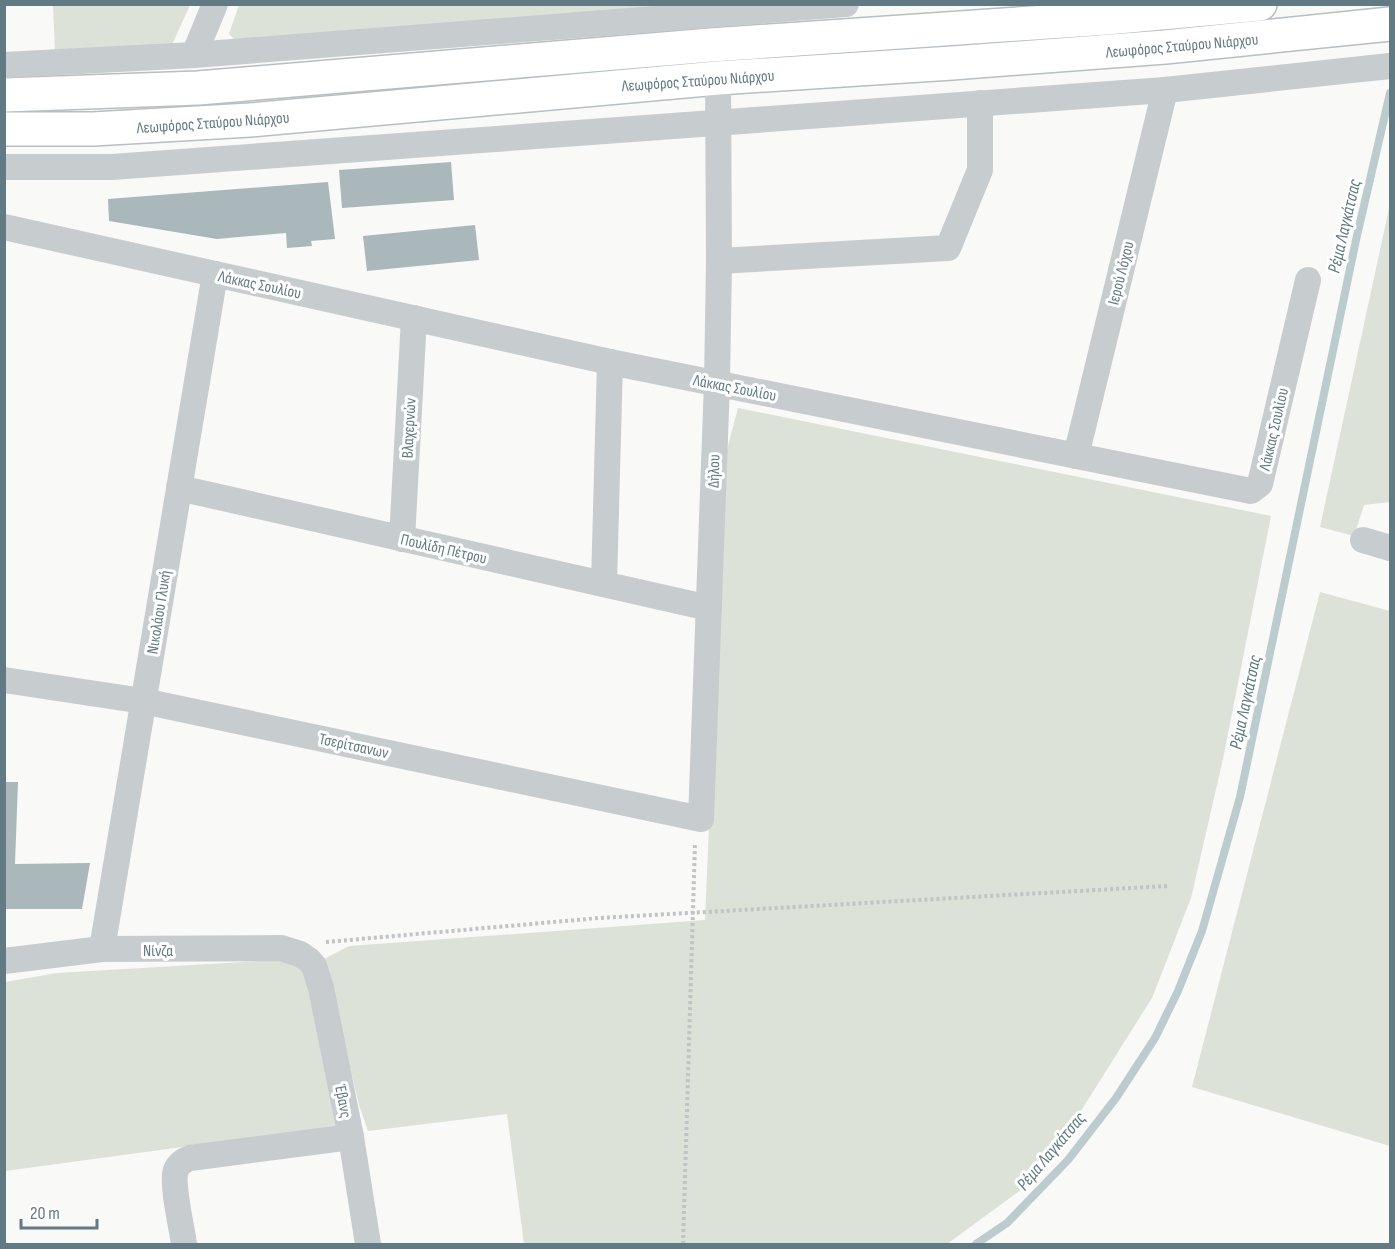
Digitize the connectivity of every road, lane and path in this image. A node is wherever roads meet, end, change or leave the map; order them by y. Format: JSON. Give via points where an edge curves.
{"nodes":[{"id":1,"x":215,"y":4,"type":"edge"},
{"id":2,"x":846,"y":4,"type":"edge"},
{"id":3,"x":1037,"y":4,"type":"edge"},
{"id":4,"x":1260,"y":4,"type":"edge"},
{"id":5,"x":1176,"y":9,"type":"edge"},
{"id":6,"x":1079,"y":20,"type":"junction"},
{"id":7,"x":1390,"y":24,"type":"edge"},
{"id":8,"x":194,"y":55,"type":"junction"},
{"id":9,"x":4,"y":65,"type":"edge"},
{"id":10,"x":1390,"y":66,"type":"edge"},
{"id":11,"x":718,"y":78,"type":"junction"},
{"id":12,"x":1164,"y":90,"type":"junction"},
{"id":13,"x":4,"y":95,"type":"edge"},
{"id":14,"x":980,"y":103,"type":"junction"},
{"id":15,"x":718,"y":123,"type":"junction"},
{"id":16,"x":4,"y":129,"type":"edge"},
{"id":17,"x":4,"y":167,"type":"edge"},
{"id":18,"x":4,"y":227,"type":"edge"},
{"id":19,"x":719,"y":261,"type":"junction"},
{"id":20,"x":215,"y":274,"type":"junction"},
{"id":21,"x":1308,"y":280,"type":"dead end"},
{"id":22,"x":414,"y":318,"type":"junction"},
{"id":23,"x":610,"y":362,"type":"junction"},
{"id":24,"x":717,"y":383,"type":"junction"},
{"id":25,"x":1076,"y":456,"type":"junction"},
{"id":26,"x":179,"y":488,"type":"junction"},
{"id":27,"x":402,"y":539,"type":"junction"},
{"id":28,"x":1363,"y":540,"type":"dead end"},
{"id":29,"x":1390,"y":548,"type":"edge"},
{"id":30,"x":604,"y":585,"type":"junction"},
{"id":31,"x":709,"y":608,"type":"junction"},
{"id":32,"x":4,"y":680,"type":"edge"},
{"id":33,"x":143,"y":701,"type":"junction"},
{"id":34,"x":701,"y":819,"type":"junction"},
{"id":35,"x":1167,"y":886,"type":"dead end"},
{"id":36,"x":691,"y":913,"type":"junction"},
{"id":37,"x":102,"y":950,"type":"junction"},
{"id":38,"x":309,"y":960,"type":"junction"},
{"id":39,"x":4,"y":961,"type":"edge"},
{"id":40,"x":351,"y":1137,"type":"junction"},
{"id":41,"x":184,"y":1245,"type":"edge"},
{"id":42,"x":368,"y":1245,"type":"edge"},
{"id":43,"x":683,"y":1245,"type":"edge"}],
"edges":[{"from":1,"to":8,"type":"street"},
{"from":2,"to":8,"type":"street"},
{"from":3,"to":6,"type":"street"},
{"from":4,"to":5,"type":"main road","name":"Λεωφόρος Σταύρου Νιάρχου"},
{"from":5,"to":6,"type":"main road","name":"Λεωφόρος Σταύρου Νιάρχου"},
{"from":6,"to":13,"type":"main road","name":"Λεωφόρος Σταύρου Νιάρχου","via":[[711,45],[209,87]]},
{"from":7,"to":11,"type":"main road","name":"Λεωφόρος Σταύρου Νιάρχου","via":[[1165,47]]},
{"from":8,"to":9,"type":"street"},
{"from":10,"to":12,"type":"street"},
{"from":11,"to":15,"type":"street","name":"Δήλου"},
{"from":11,"to":16,"type":"main road","name":"Λεωφόρος Σταύρου Νιάρχου","via":[[250,120],[104,129]]},
{"from":12,"to":14,"type":"street"},
{"from":12,"to":25,"type":"street","name":"Ιερού Λόχου"},
{"from":14,"to":15,"type":"street"},
{"from":14,"to":19,"type":"street","via":[[980,170],[948,248]]},
{"from":15,"to":17,"type":"street","via":[[112,167]]},
{"from":15,"to":19,"type":"street","name":"Δήλου"},
{"from":18,"to":20,"type":"street","name":"Λάκκας Σουλίου"},
{"from":19,"to":24,"type":"street","name":"Δήλου"},
{"from":20,"to":22,"type":"street","name":"Λάκκας Σουλίου"},
{"from":20,"to":26,"type":"street","name":"Νικολάου Γλυκή"},
{"from":21,"to":25,"type":"street","name":"Λάκκας Σουλίου","via":[[1260,484],[1251,491]]},
{"from":22,"to":23,"type":"street","name":"Λάκκας Σουλίου"},
{"from":22,"to":27,"type":"street","name":"Βλαχερνών"},
{"from":23,"to":24,"type":"street","name":"Λάκκας Σουλίου"},
{"from":23,"to":30,"type":"street"},
{"from":24,"to":25,"type":"street","name":"Λάκκας Σουλίου"},
{"from":24,"to":31,"type":"street","name":"Δήλου"},
{"from":26,"to":27,"type":"street","name":"Πουλίδη Πέτρου"},
{"from":26,"to":33,"type":"street","name":"Νικολάου Γλυκή"},
{"from":27,"to":30,"type":"street","name":"Πουλίδη Πέτρου"},
{"from":28,"to":29,"type":"street"},
{"from":30,"to":31,"type":"street","name":"Πουλίδη Πέτρου"},
{"from":31,"to":34,"type":"street","name":"Δήλου"},
{"from":32,"to":33,"type":"street","name":"Τσερίτσανων"},
{"from":33,"to":34,"type":"street","name":"Τσερίτσανων"},
{"from":33,"to":37,"type":"street","name":"Νικολάου Γλυκή"},
{"from":34,"to":36,"type":"path","via":[[694,846]]},
{"from":35,"to":36,"type":"path"},
{"from":36,"to":38,"type":"path","via":[[328,940]]},
{"from":36,"to":43,"type":"path"},
{"from":37,"to":38,"type":"street","name":"Νίνζα","via":[[268,947],[290,950]]},
{"from":37,"to":39,"type":"street","name":"Νίνζα"},
{"from":38,"to":40,"type":"street","name":"Έβανς","via":[[321,988]]},
{"from":40,"to":41,"type":"street","via":[[182,1162],[175,1180]]},
{"from":40,"to":42,"type":"street","name":"Έβανς"}]}
